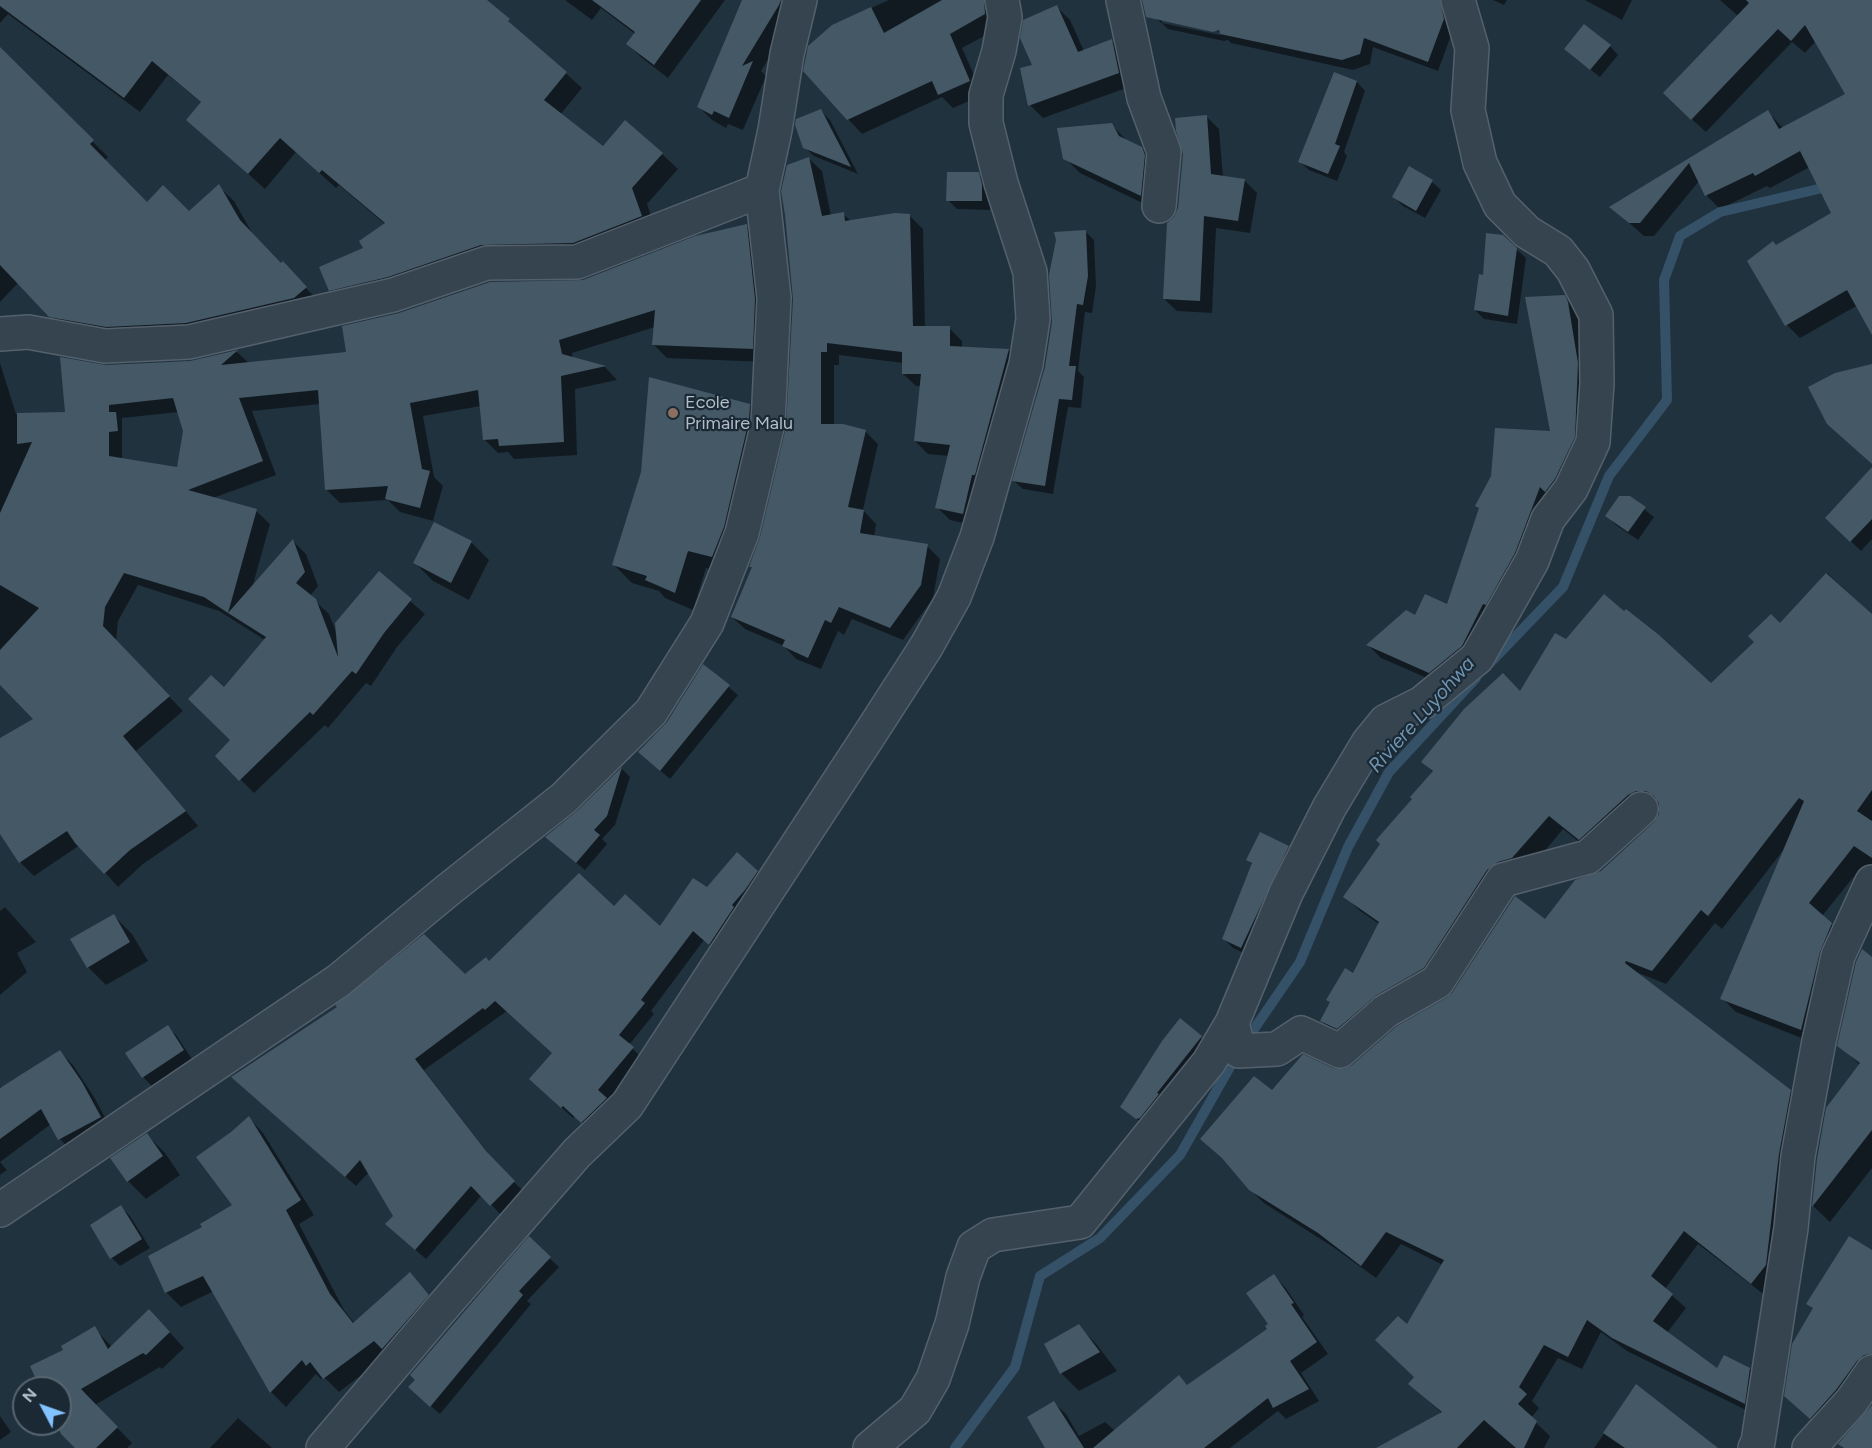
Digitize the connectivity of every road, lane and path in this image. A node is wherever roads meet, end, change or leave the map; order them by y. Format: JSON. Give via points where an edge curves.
{"nodes":[{"id":1,"x":800,"y":0,"type":"edge"},
{"id":2,"x":1002,"y":0,"type":"edge"},
{"id":3,"x":1123,"y":0,"type":"edge"},
{"id":4,"x":1458,"y":0,"type":"edge"},
{"id":5,"x":762,"y":190,"type":"junction"},
{"id":6,"x":1159,"y":206,"type":"dead end"},
{"id":7,"x":0,"y":334,"type":"edge"},
{"id":8,"x":1641,"y":809,"type":"dead end"},
{"id":9,"x":1872,"y":882,"type":"edge"},
{"id":10,"x":1232,"y":1023,"type":"junction"},
{"id":11,"x":0,"y":1210,"type":"edge"},
{"id":12,"x":1872,"y":1372,"type":"edge"},
{"id":13,"x":323,"y":1448,"type":"edge"},
{"id":14,"x":870,"y":1448,"type":"edge"},
{"id":15,"x":1755,"y":1448,"type":"edge"},
{"id":16,"x":1809,"y":1448,"type":"edge"}],
"edges":[{"from":1,"to":5,"type":"street"},
{"from":2,"to":13,"type":"street","via":[[1005,17],[986,95],[986,123],[1030,272],[1033,319],[1026,364],[977,537],[954,597],[860,750],[627,1105],[578,1153]]},
{"from":3,"to":6,"type":"street","via":[[1144,98],[1164,152]]},
{"from":4,"to":10,"type":"street","via":[[1472,48],[1468,110],[1480,164],[1500,205],[1527,232],[1558,251],[1573,270],[1596,315],[1593,442],[1571,489],[1548,519],[1532,561],[1477,658],[1422,703],[1386,721],[1363,752],[1329,808],[1286,893]]},
{"from":5,"to":7,"type":"street","via":[[577,262],[487,263],[393,296],[189,342],[105,345],[28,332]]},
{"from":5,"to":11,"type":"street","via":[[774,298],[768,423],[742,533],[707,623],[651,712],[564,798],[338,981]]},
{"from":8,"to":10,"type":"street","via":[[1588,857],[1503,880],[1437,982],[1386,1011],[1340,1051],[1301,1033],[1277,1049],[1239,1051]]},
{"from":9,"to":15,"type":"street","via":[[1839,956],[1819,1041]]},
{"from":10,"to":14,"type":"street","via":[[1209,1062],[1080,1222],[993,1235],[974,1247],[933,1379],[915,1410]]},
{"from":12,"to":16,"type":"street"}]}
